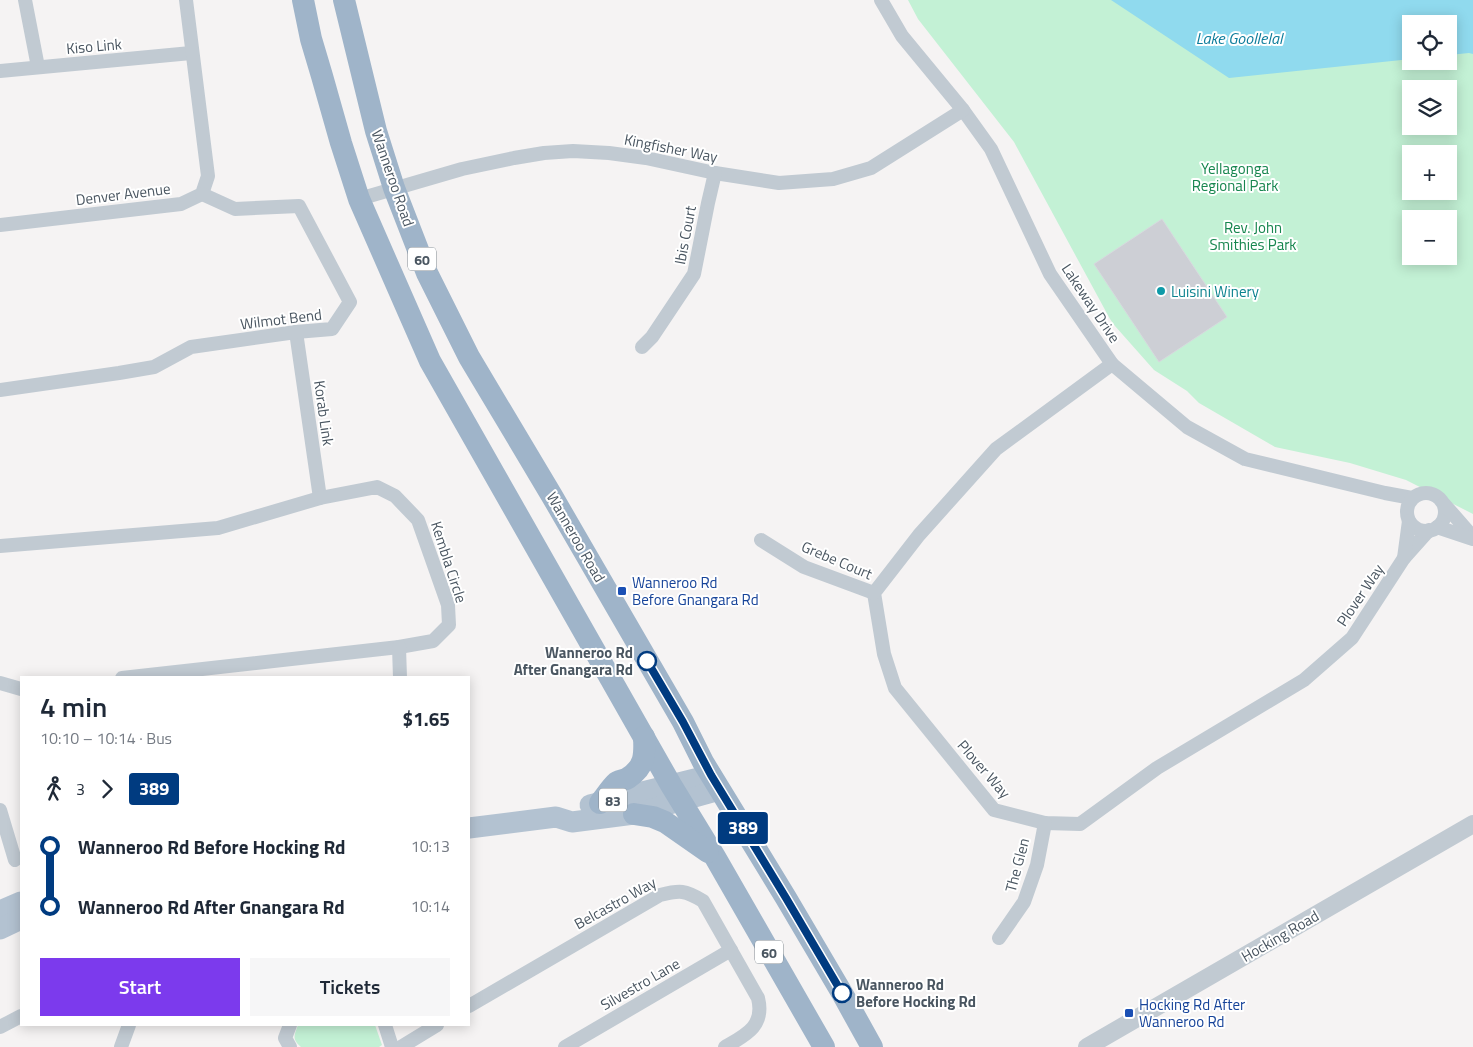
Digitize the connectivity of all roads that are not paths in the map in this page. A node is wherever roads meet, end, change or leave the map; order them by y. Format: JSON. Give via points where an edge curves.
{"nodes":[{"id":1,"x":25,"y":0,"type":"edge"},
{"id":2,"x":186,"y":0,"type":"edge"},
{"id":3,"x":303,"y":0,"type":"edge"},
{"id":4,"x":344,"y":0,"type":"edge"},
{"id":5,"x":881,"y":0,"type":"edge"},
{"id":6,"x":192,"y":53,"type":"junction"},
{"id":7,"x":38,"y":67,"type":"junction"},
{"id":8,"x":0,"y":71,"type":"edge"},
{"id":9,"x":963,"y":110,"type":"junction"},
{"id":10,"x":715,"y":173,"type":"junction"},
{"id":11,"x":394,"y":188,"type":"junction"},
{"id":12,"x":202,"y":194,"type":"junction"},
{"id":13,"x":359,"y":199,"type":"junction"},
{"id":14,"x":0,"y":225,"type":"edge"},
{"id":15,"x":296,"y":332,"type":"junction"},
{"id":16,"x":642,"y":347,"type":"dead end"},
{"id":17,"x":1112,"y":364,"type":"junction"},
{"id":18,"x":0,"y":390,"type":"edge"},
{"id":19,"x":1385,"y":493,"type":"junction"},
{"id":20,"x":320,"y":498,"type":"junction"},
{"id":21,"x":1412,"y":498,"type":"junction"},
{"id":22,"x":1444,"y":504,"type":"junction"},
{"id":23,"x":1408,"y":517,"type":"junction"},
{"id":24,"x":1433,"y":529,"type":"junction"},
{"id":25,"x":1473,"y":538,"type":"edge"},
{"id":26,"x":762,"y":540,"type":"dead end"},
{"id":27,"x":0,"y":546,"type":"edge"},
{"id":28,"x":1404,"y":558,"type":"junction"},
{"id":29,"x":874,"y":593,"type":"junction"},
{"id":30,"x":399,"y":647,"type":"junction"},
{"id":31,"x":140,"y":676,"type":"edge"},
{"id":32,"x":400,"y":676,"type":"edge"},
{"id":33,"x":0,"y":683,"type":"edge"},
{"id":34,"x":20,"y":689,"type":"edge"},
{"id":35,"x":644,"y":737,"type":"junction"},
{"id":36,"x":715,"y":782,"type":"junction"},
{"id":37,"x":676,"y":793,"type":"junction"},
{"id":38,"x":600,"y":804,"type":"junction"},
{"id":39,"x":0,"y":810,"type":"edge"},
{"id":40,"x":634,"y":814,"type":"junction"},
{"id":41,"x":556,"y":817,"type":"junction"},
{"id":42,"x":1045,"y":823,"type":"junction"},
{"id":43,"x":1473,"y":824,"type":"edge"},
{"id":44,"x":470,"y":828,"type":"edge"},
{"id":45,"x":715,"y":857,"type":"junction"},
{"id":46,"x":15,"y":860,"type":"dead end"},
{"id":47,"x":20,"y":903,"type":"edge"},
{"id":48,"x":20,"y":919,"type":"edge"},
{"id":49,"x":0,"y":923,"type":"edge"},
{"id":50,"x":999,"y":938,"type":"dead end"},
{"id":51,"x":731,"y":950,"type":"junction"},
{"id":52,"x":470,"y":1005,"type":"edge"},
{"id":53,"x":20,"y":1017,"type":"edge"},
{"id":54,"x":129,"y":1026,"type":"edge"},
{"id":55,"x":290,"y":1026,"type":"edge"},
{"id":56,"x":385,"y":1026,"type":"edge"},
{"id":57,"x":435,"y":1026,"type":"edge"},
{"id":58,"x":0,"y":1027,"type":"edge"},
{"id":59,"x":746,"y":1042,"type":"edge"},
{"id":60,"x":121,"y":1047,"type":"edge"},
{"id":61,"x":290,"y":1047,"type":"edge"},
{"id":62,"x":392,"y":1047,"type":"edge"},
{"id":63,"x":401,"y":1047,"type":"edge"},
{"id":64,"x":566,"y":1047,"type":"edge"},
{"id":65,"x":725,"y":1047,"type":"edge"},
{"id":66,"x":824,"y":1047,"type":"edge"},
{"id":67,"x":872,"y":1047,"type":"edge"},
{"id":68,"x":1087,"y":1047,"type":"edge"}],
"edges":[{"from":1,"to":7,"type":"street"},
{"from":2,"to":6,"type":"street"},
{"from":3,"to":13,"type":"highway","number":"60","via":[[340,143]]},
{"from":4,"to":11,"type":"highway","name":"Wanneroo Road","number":"60","via":[[376,131]]},
{"from":5,"to":9,"type":"street","name":"Lakeway Drive","via":[[902,36]]},
{"from":6,"to":7,"type":"street","name":"Kiso Link"},
{"from":6,"to":12,"type":"street","via":[[208,176]]},
{"from":7,"to":8,"type":"street","name":"Kiso Link"},
{"from":9,"to":10,"type":"street","name":"Kingfisher Way","via":[[871,168],[833,179],[779,183]]},
{"from":9,"to":17,"type":"street","name":"Lakeway Drive","via":[[991,149],[1050,274]]},
{"from":10,"to":11,"type":"street","name":"Kingfisher Way","via":[[646,158],[573,151],[514,158]]},
{"from":10,"to":16,"type":"street","name":"Ibis Court","via":[[694,274]]},
{"from":11,"to":13,"type":"street","name":"Kingfisher Way"},
{"from":11,"to":36,"type":"highway","name":"Wanneroo Road","number":"60","via":[[427,273],[469,358],[552,496]]},
{"from":12,"to":14,"type":"street","name":"Denver Avenue","via":[[181,204]]},
{"from":12,"to":15,"type":"street","name":"Wilmot Bend","via":[[235,209],[299,206],[350,302],[332,329]]},
{"from":13,"to":35,"type":"highway","number":"60","via":[[430,361]]},
{"from":15,"to":18,"type":"street","name":"Wilmot Bend","via":[[191,347],[154,367]]},
{"from":15,"to":20,"type":"street","name":"Korab Link"},
{"from":17,"to":19,"type":"street","name":"Lakeway Drive","via":[[1187,427],[1245,459]]},
{"from":17,"to":29,"type":"street","via":[[996,449],[919,535]]},
{"from":19,"to":21,"type":"street","name":"Lakeway Drive"},
{"from":19,"to":23,"type":"street","name":"Lakeway Drive"},
{"from":20,"to":27,"type":"street","name":"Kembla Circle","via":[[218,528]]},
{"from":20,"to":30,"type":"street","name":"Kembla Circle","via":[[377,487],[395,496],[418,520],[448,605],[449,625],[433,641]]},
{"from":21,"to":22,"type":"street","via":[[1429,492]]},
{"from":21,"to":23,"type":"street","via":[[1407,506]]},
{"from":22,"to":24,"type":"street","via":[[1445,517]]},
{"from":22,"to":25,"type":"street"},
{"from":23,"to":24,"type":"street","via":[[1419,530]]},
{"from":23,"to":28,"type":"street","name":"Plover Way"},
{"from":24,"to":25,"type":"street"},
{"from":24,"to":28,"type":"street","name":"Plover Way"},
{"from":26,"to":29,"type":"street","name":"Grebe Court","via":[[804,567]]},
{"from":28,"to":42,"type":"street","name":"Plover Way","via":[[1352,638],[1304,680],[1157,768],[1080,824]]},
{"from":29,"to":42,"type":"street","name":"Plover Way","via":[[884,654],[895,688],[994,810]]},
{"from":30,"to":31,"type":"street","name":"Kembla Circle"},
{"from":30,"to":32,"type":"street"},
{"from":33,"to":34,"type":"street"},
{"from":35,"to":37,"type":"highway","number":"60"},
{"from":35,"to":38,"type":"highway","via":[[644,761],[629,778],[617,782]]},
{"from":36,"to":37,"type":"main road","number":"83"},
{"from":36,"to":67,"type":"highway","name":"Wanneroo Road","number":"60"},
{"from":37,"to":38,"type":"main road","number":"83"},
{"from":37,"to":40,"type":"main road","number":"83"},
{"from":37,"to":45,"type":"highway","number":"60"},
{"from":38,"to":41,"type":"main road","number":"83","via":[[567,809]]},
{"from":39,"to":46,"type":"street"},
{"from":40,"to":41,"type":"main road","number":"83","via":[[572,822]]},
{"from":40,"to":45,"type":"highway","number":"83","via":[[665,822]]},
{"from":41,"to":44,"type":"main road","number":"83"},
{"from":42,"to":50,"type":"street","name":"The Glen","via":[[1037,865],[1024,902]]},
{"from":43,"to":68,"type":"street","name":"Hocking Road"},
{"from":45,"to":66,"type":"highway","number":"60"},
{"from":47,"to":49,"type":"main road"},
{"from":48,"to":49,"type":"main road"},
{"from":51,"to":52,"type":"street","name":"Belcastro Way","via":[[703,901],[676,891],[660,895]]},
{"from":51,"to":59,"type":"street","name":"Belcastro Way","via":[[760,1005],[759,1019]]},
{"from":51,"to":64,"type":"street","name":"Silvestro Lane"},
{"from":53,"to":58,"type":"street"},
{"from":54,"to":60,"type":"street"},
{"from":55,"to":61,"type":"street","via":[[285,1038]]},
{"from":56,"to":62,"type":"street"},
{"from":57,"to":63,"type":"street"},
{"from":59,"to":65,"type":"street"}]}
